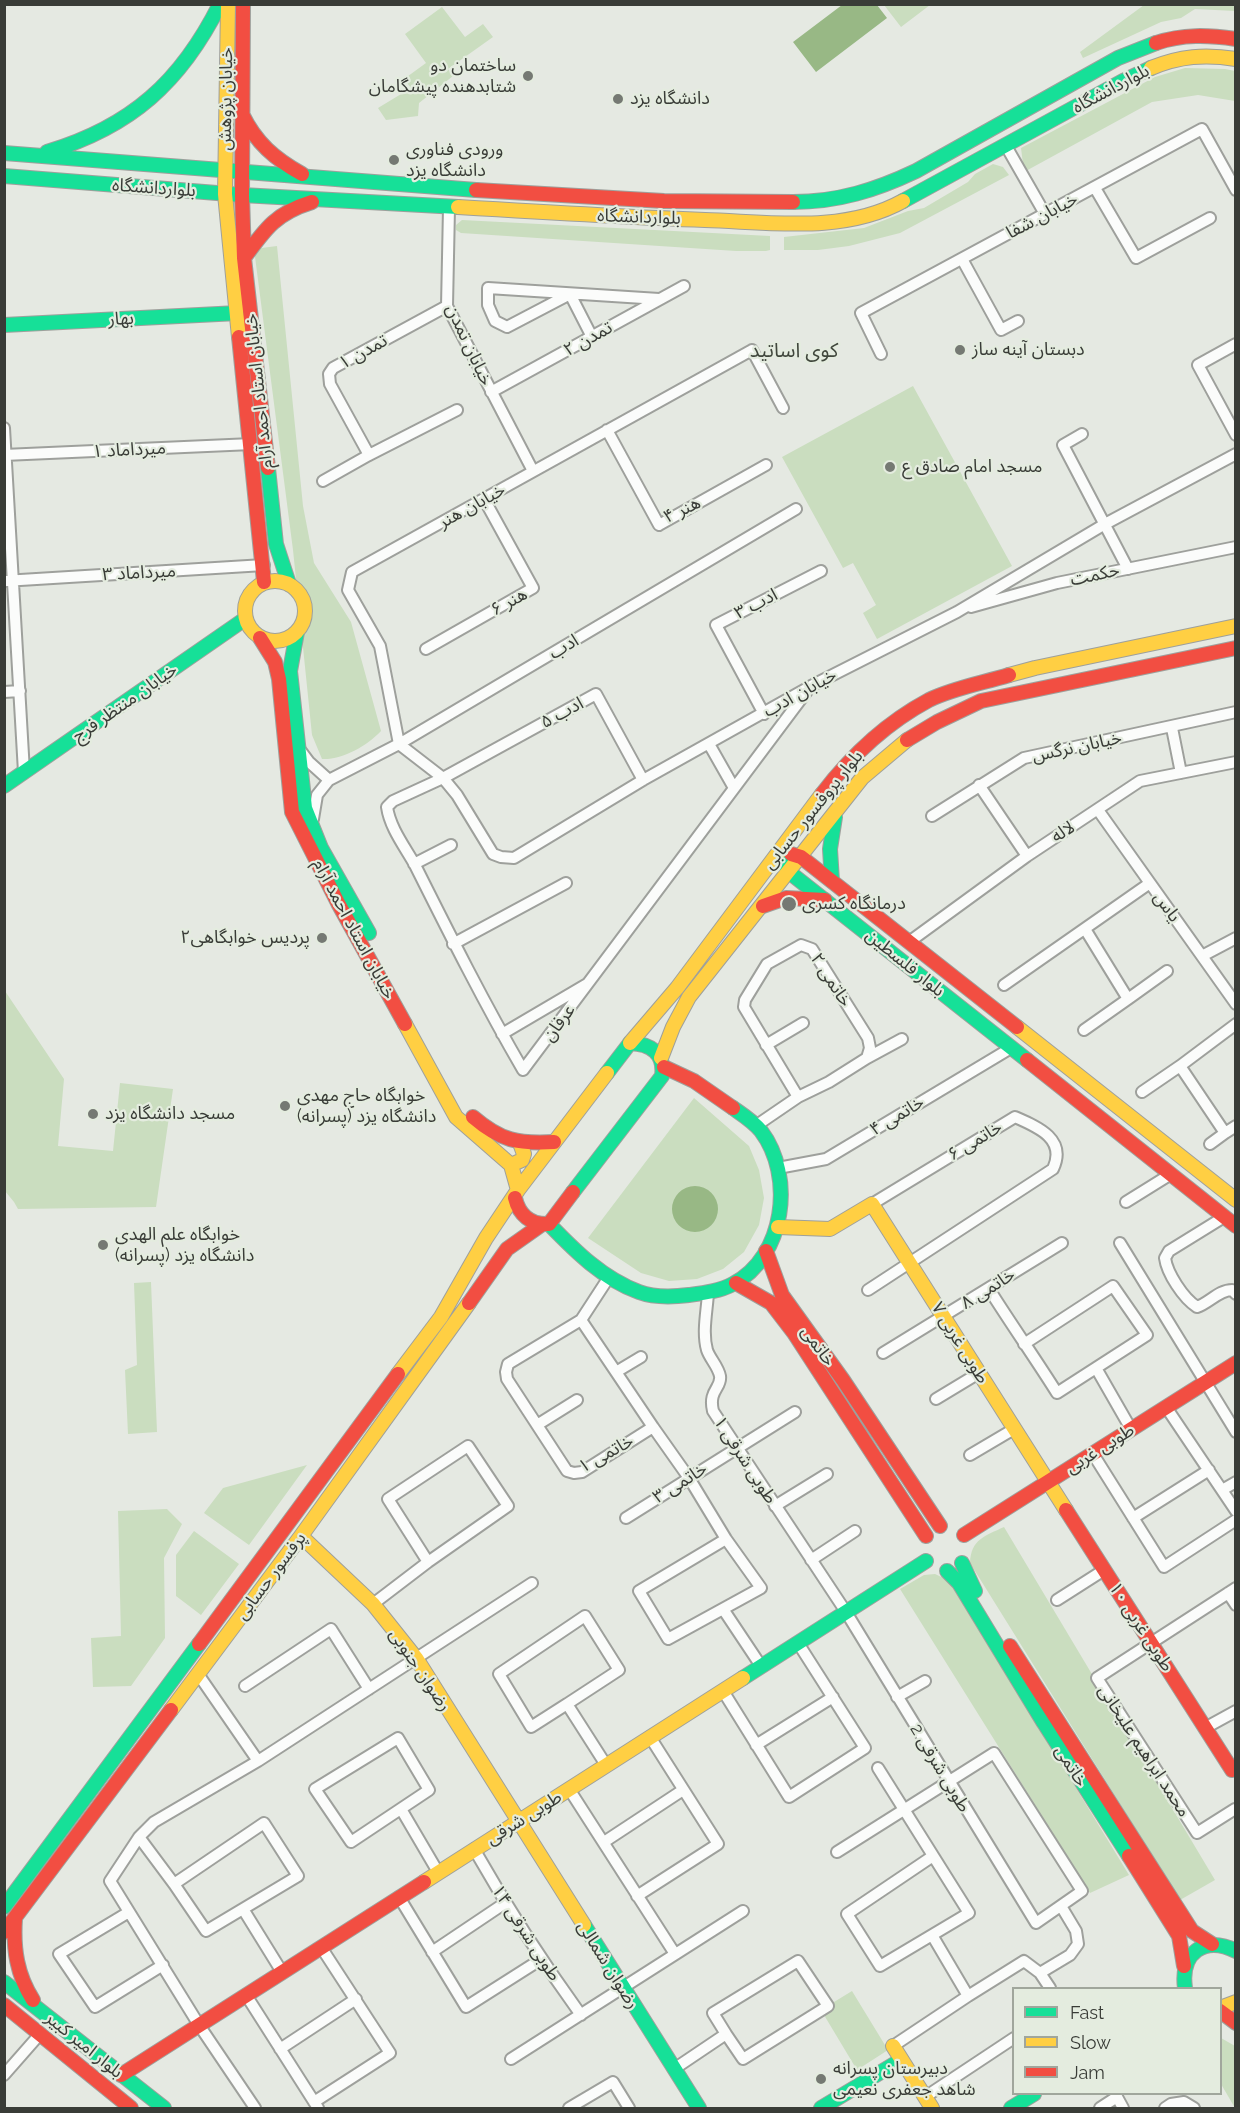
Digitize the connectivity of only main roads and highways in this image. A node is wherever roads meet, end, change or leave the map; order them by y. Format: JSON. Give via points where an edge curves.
{"nodes":[{"id":1,"x":220,"y":4,"type":"edge"},
{"id":2,"x":228,"y":4,"type":"edge"},
{"id":3,"x":243,"y":4,"type":"edge"},
{"id":4,"x":1236,"y":39,"type":"edge"},
{"id":5,"x":1236,"y":59,"type":"edge"},
{"id":6,"x":242,"y":114,"type":"junction"},
{"id":7,"x":4,"y":153,"type":"edge"},
{"id":8,"x":31,"y":155,"type":"junction"},
{"id":9,"x":225,"y":171,"type":"junction"},
{"id":10,"x":242,"y":172,"type":"junction"},
{"id":11,"x":4,"y":176,"type":"edge"},
{"id":12,"x":309,"y":177,"type":"junction"},
{"id":13,"x":225,"y":194,"type":"junction"},
{"id":14,"x":242,"y":195,"type":"junction"},
{"id":15,"x":612,"y":197,"type":"junction"},
{"id":16,"x":327,"y":199,"type":"junction"},
{"id":17,"x":612,"y":217,"type":"junction"},
{"id":18,"x":244,"y":258,"type":"junction"},
{"id":19,"x":238,"y":313,"type":"junction"},
{"id":20,"x":4,"y":325,"type":"edge"},
{"id":21,"x":264,"y":582,"type":"junction"},
{"id":22,"x":290,"y":584,"type":"junction"},
{"id":23,"x":245,"y":619,"type":"junction"},
{"id":24,"x":1236,"y":626,"type":"edge"},
{"id":25,"x":297,"y":632,"type":"junction"},
{"id":26,"x":260,"y":638,"type":"junction"},
{"id":27,"x":1236,"y":648,"type":"edge"},
{"id":28,"x":4,"y":786,"type":"edge"},
{"id":29,"x":837,"y":809,"type":"junction"},
{"id":30,"x":779,"y":851,"type":"junction"},
{"id":31,"x":801,"y":857,"type":"junction"},
{"id":32,"x":789,"y":872,"type":"junction"},
{"id":33,"x":832,"y":881,"type":"junction"},
{"id":34,"x":825,"y":900,"type":"junction"},
{"id":35,"x":755,"y":911,"type":"junction"},
{"id":36,"x":630,"y":1043,"type":"junction"},
{"id":37,"x":662,"y":1062,"type":"junction"},
{"id":38,"x":554,"y":1142,"type":"junction"},
{"id":39,"x":520,"y":1143,"type":"junction"},
{"id":40,"x":511,"y":1165,"type":"junction"},
{"id":41,"x":516,"y":1194,"type":"junction"},
{"id":42,"x":1236,"y":1200,"type":"edge"},
{"id":43,"x":872,"y":1204,"type":"joint"},
{"id":44,"x":545,"y":1224,"type":"junction"},
{"id":45,"x":1236,"y":1226,"type":"edge"},
{"id":46,"x":778,"y":1227,"type":"junction"},
{"id":47,"x":766,"y":1251,"type":"junction"},
{"id":48,"x":736,"y":1283,"type":"junction"},
{"id":49,"x":1236,"y":1363,"type":"edge"},
{"id":50,"x":1048,"y":1482,"type":"junction"},
{"id":51,"x":940,"y":1526,"type":"junction"},
{"id":52,"x":964,"y":1535,"type":"junction"},
{"id":53,"x":301,"y":1536,"type":"junction"},
{"id":54,"x":926,"y":1536,"type":"junction"},
{"id":55,"x":926,"y":1561,"type":"junction"},
{"id":56,"x":962,"y":1563,"type":"junction"},
{"id":57,"x":947,"y":1571,"type":"junction"},
{"id":58,"x":1236,"y":1769,"type":"edge"},
{"id":59,"x":518,"y":1821,"type":"junction"},
{"id":60,"x":24,"y":1883,"type":"junction"},
{"id":61,"x":4,"y":1887,"type":"edge"},
{"id":62,"x":4,"y":1907,"type":"edge"},
{"id":63,"x":15,"y":1919,"type":"junction"},
{"id":64,"x":4,"y":1932,"type":"edge"},
{"id":65,"x":1227,"y":1947,"type":"edge"},
{"id":66,"x":1182,"y":1981,"type":"edge"},
{"id":67,"x":4,"y":1982,"type":"edge"},
{"id":68,"x":1236,"y":2002,"type":"edge"},
{"id":69,"x":4,"y":2005,"type":"edge"},
{"id":70,"x":39,"y":2008,"type":"junction"},
{"id":71,"x":1222,"y":2009,"type":"edge"},
{"id":72,"x":1222,"y":2010,"type":"edge"},
{"id":73,"x":4,"y":2013,"type":"edge"},
{"id":74,"x":21,"y":2019,"type":"junction"},
{"id":75,"x":1236,"y":2023,"type":"edge"},
{"id":76,"x":893,"y":2046,"type":"road end"},
{"id":77,"x":901,"y":2060,"type":"junction"},
{"id":78,"x":121,"y":2075,"type":"junction"},
{"id":79,"x":1032,"y":2095,"type":"edge"},
{"id":80,"x":928,"y":2103,"type":"edge"},
{"id":81,"x":131,"y":2109,"type":"edge"},
{"id":82,"x":164,"y":2109,"type":"edge"},
{"id":83,"x":699,"y":2109,"type":"edge"},
{"id":84,"x":821,"y":2109,"type":"edge"},
{"id":85,"x":1011,"y":2109,"type":"edge"}],
"edges":[{"from":1,"to":8,"type":"main road","via":[[174,75],[141,108],[94,136]]},
{"from":2,"to":9,"type":"main road","name":"خیابان پژوهش"},
{"from":3,"to":6,"type":"main road","name":"خیابان پژوهش"},
{"from":4,"to":15,"type":"main road","name":"بلواردانشگاه","via":[[1172,37],[1118,58],[915,171],[848,198],[811,202]]},
{"from":5,"to":17,"type":"main road","name":"بلواردانشگاه","via":[[1180,56],[1162,63],[889,208],[857,219],[817,223]]},
{"from":6,"to":10,"type":"main road","name":"خیابان پژوهش"},
{"from":6,"to":12,"type":"main road","via":[[263,148]]},
{"from":7,"to":8,"type":"main road","name":"بلواردانشگاه"},
{"from":8,"to":9,"type":"main road","name":"بلواردانشگاه"},
{"from":9,"to":10,"type":"main road","name":"بلواردانشگاه"},
{"from":9,"to":13,"type":"main road","name":"خیابان پژوهش"},
{"from":10,"to":12,"type":"main road","name":"بلواردانشگاه"},
{"from":10,"to":14,"type":"main road","name":"خیابان پژوهش"},
{"from":11,"to":13,"type":"main road","name":"بلواردانشگاه"},
{"from":12,"to":15,"type":"main road","name":"بلواردانشگاه"},
{"from":13,"to":14,"type":"main road","name":"بلواردانشگاه"},
{"from":13,"to":19,"type":"main road","name":"خیابان استاد احمد آرام"},
{"from":14,"to":16,"type":"main road","name":"بلواردانشگاه"},
{"from":14,"to":18,"type":"main road","name":"خیابان استاد احمد آرام"},
{"from":15,"to":17,"type":"main road"},
{"from":16,"to":17,"type":"main road","name":"بلواردانشگاه"},
{"from":16,"to":18,"type":"main road","via":[[278,215]]},
{"from":18,"to":22,"type":"main road","name":"خیابان استاد احمد آرام","via":[[276,544]]},
{"from":19,"to":20,"type":"main road","name":"بهار"},
{"from":19,"to":21,"type":"main road","name":"خیابان استاد احمد آرام"},
{"from":21,"to":22,"type":"main road"},
{"from":21,"to":23,"type":"main road","via":[[248,597]]},
{"from":22,"to":25,"type":"main road","via":[[306,606],[305,620]]},
{"from":23,"to":26,"type":"main road"},
{"from":23,"to":28,"type":"main road","name":"خیابان منتظر فرج"},
{"from":24,"to":30,"type":"main road","name":"بلوار پروفسور حسابی","via":[[1035,668],[930,700],[885,729],[851,758]]},
{"from":25,"to":26,"type":"main road","via":[[283,641]]},
{"from":25,"to":39,"type":"main road","name":"خیابان استاد احمد آرام","via":[[290,671],[305,808],[312,828],[465,1110],[506,1141]]},
{"from":26,"to":40,"type":"main road","name":"خیابان استاد احمد آرام","via":[[275,662],[279,680],[292,812],[456,1117]]},
{"from":27,"to":29,"type":"main road","name":"بلوار پروفسور حسابی","via":[[981,702],[901,743],[862,778]]},
{"from":29,"to":31,"type":"main road","name":"بلوار پروفسور حسابی"},
{"from":29,"to":33,"type":"main road","via":[[829,838]]},
{"from":30,"to":31,"type":"main road","name":"بلوار فلسطین"},
{"from":30,"to":32,"type":"main road","name":"بلوار فلسطین"},
{"from":30,"to":36,"type":"main road","name":"بلوار پروفسور حسابی","via":[[677,988]]},
{"from":31,"to":32,"type":"main road","name":"بلوار پروفسور حسابی"},
{"from":31,"to":33,"type":"main road","name":"بلوار فلسطین"},
{"from":32,"to":34,"type":"main road","name":"بلوار فلسطین"},
{"from":32,"to":35,"type":"main road","name":"بلوار پروفسور حسابی"},
{"from":33,"to":42,"type":"main road","name":"بلوار فلسطین"},
{"from":34,"to":35,"type":"main road","via":[[783,898]]},
{"from":34,"to":45,"type":"main road","name":"بلوار فلسطین"},
{"from":35,"to":37,"type":"main road","name":"بلوار پروفسور حسابی","via":[[689,997],[673,1027]]},
{"from":36,"to":37,"type":"main road","via":[[648,1045]]},
{"from":36,"to":38,"type":"main road","name":"بلوار پروفسور حسابی"},
{"from":37,"to":44,"type":"main road","name":"پرفسور حسابی","via":[[662,1077]]},
{"from":37,"to":46,"type":"main road","via":[[683,1072],[757,1125],[778,1168],[782,1193]]},
{"from":38,"to":39,"type":"main road"},
{"from":38,"to":41,"type":"main road","name":"پرفسور حسابی"},
{"from":39,"to":40,"type":"main road","via":[[522,1160]]},
{"from":40,"to":41,"type":"main road"},
{"from":41,"to":44,"type":"main road","via":[[526,1219]]},
{"from":41,"to":60,"type":"main road","name":"پرفسور حسابی","via":[[441,1317]]},
{"from":43,"to":46,"type":"main road","name":"خاتمی ۶","via":[[830,1229]]},
{"from":43,"to":50,"type":"main road","name":"طوبی غربی ۷"},
{"from":44,"to":48,"type":"main road","via":[[609,1276],[640,1293],[672,1297],[708,1293]]},
{"from":44,"to":53,"type":"main road","name":"پرفسور حسابی","via":[[507,1249]]},
{"from":46,"to":47,"type":"main road"},
{"from":47,"to":48,"type":"main road"},
{"from":47,"to":51,"type":"main road","name":"خاتمی","via":[[782,1295]]},
{"from":48,"to":54,"type":"main road","name":"خاتمی","via":[[771,1303],[794,1333]]},
{"from":49,"to":50,"type":"main road","name":"طوبی غربی"},
{"from":50,"to":52,"type":"main road","name":"طوبی غربی"},
{"from":50,"to":58,"type":"main road","name":"طوبی غربی ۱۰","via":[[1232,1770]]},
{"from":51,"to":52,"type":"main road","via":[[953,1527]]},
{"from":51,"to":54,"type":"main road"},
{"from":52,"to":56,"type":"main road","via":[[968,1550]]},
{"from":53,"to":59,"type":"main road","name":"رضوان جنوبی","via":[[373,1604],[416,1658]]},
{"from":53,"to":63,"type":"main road","name":"پرفسور حسابی"},
{"from":54,"to":55,"type":"main road","via":[[922,1548]]},
{"from":55,"to":57,"type":"main road","via":[[935,1569]]},
{"from":55,"to":59,"type":"main road","name":"طوبی شرقی"},
{"from":56,"to":57,"type":"main road"},
{"from":56,"to":65,"type":"main road","name":"خاتمی","via":[[968,1579],[1192,1931]]},
{"from":57,"to":66,"type":"main road","name":"خاتمی","via":[[959,1583],[1179,1936]]},
{"from":59,"to":78,"type":"main road","name":"طوبی شرقی"},
{"from":59,"to":83,"type":"main road","name":"رضوان شمالی"},
{"from":60,"to":61,"type":"main road"},
{"from":60,"to":62,"type":"main road","name":"پرفسور حسابی"},
{"from":63,"to":64,"type":"main road","name":"پرفسور حسابی"},
{"from":63,"to":70,"type":"main road","via":[[13,1938],[19,1974]]},
{"from":65,"to":66,"type":"main road","via":[[1195,1951]]},
{"from":67,"to":70,"type":"main road","name":"بلوار امیر کبیر"},
{"from":68,"to":71,"type":"main road"},
{"from":69,"to":74,"type":"main road","name":"بلوار امیر کبیر"},
{"from":70,"to":78,"type":"main road","name":"بلوار امیر کبیر"},
{"from":72,"to":75,"type":"main road"},
{"from":73,"to":74,"type":"main road"},
{"from":74,"to":81,"type":"main road","name":"بلوار امیر کبیر"},
{"from":76,"to":77,"type":"main road"},
{"from":77,"to":80,"type":"main road"},
{"from":77,"to":84,"type":"main road"},
{"from":78,"to":82,"type":"main road","name":"بلوار امیر کبیر"},
{"from":79,"to":85,"type":"main road"}]}
